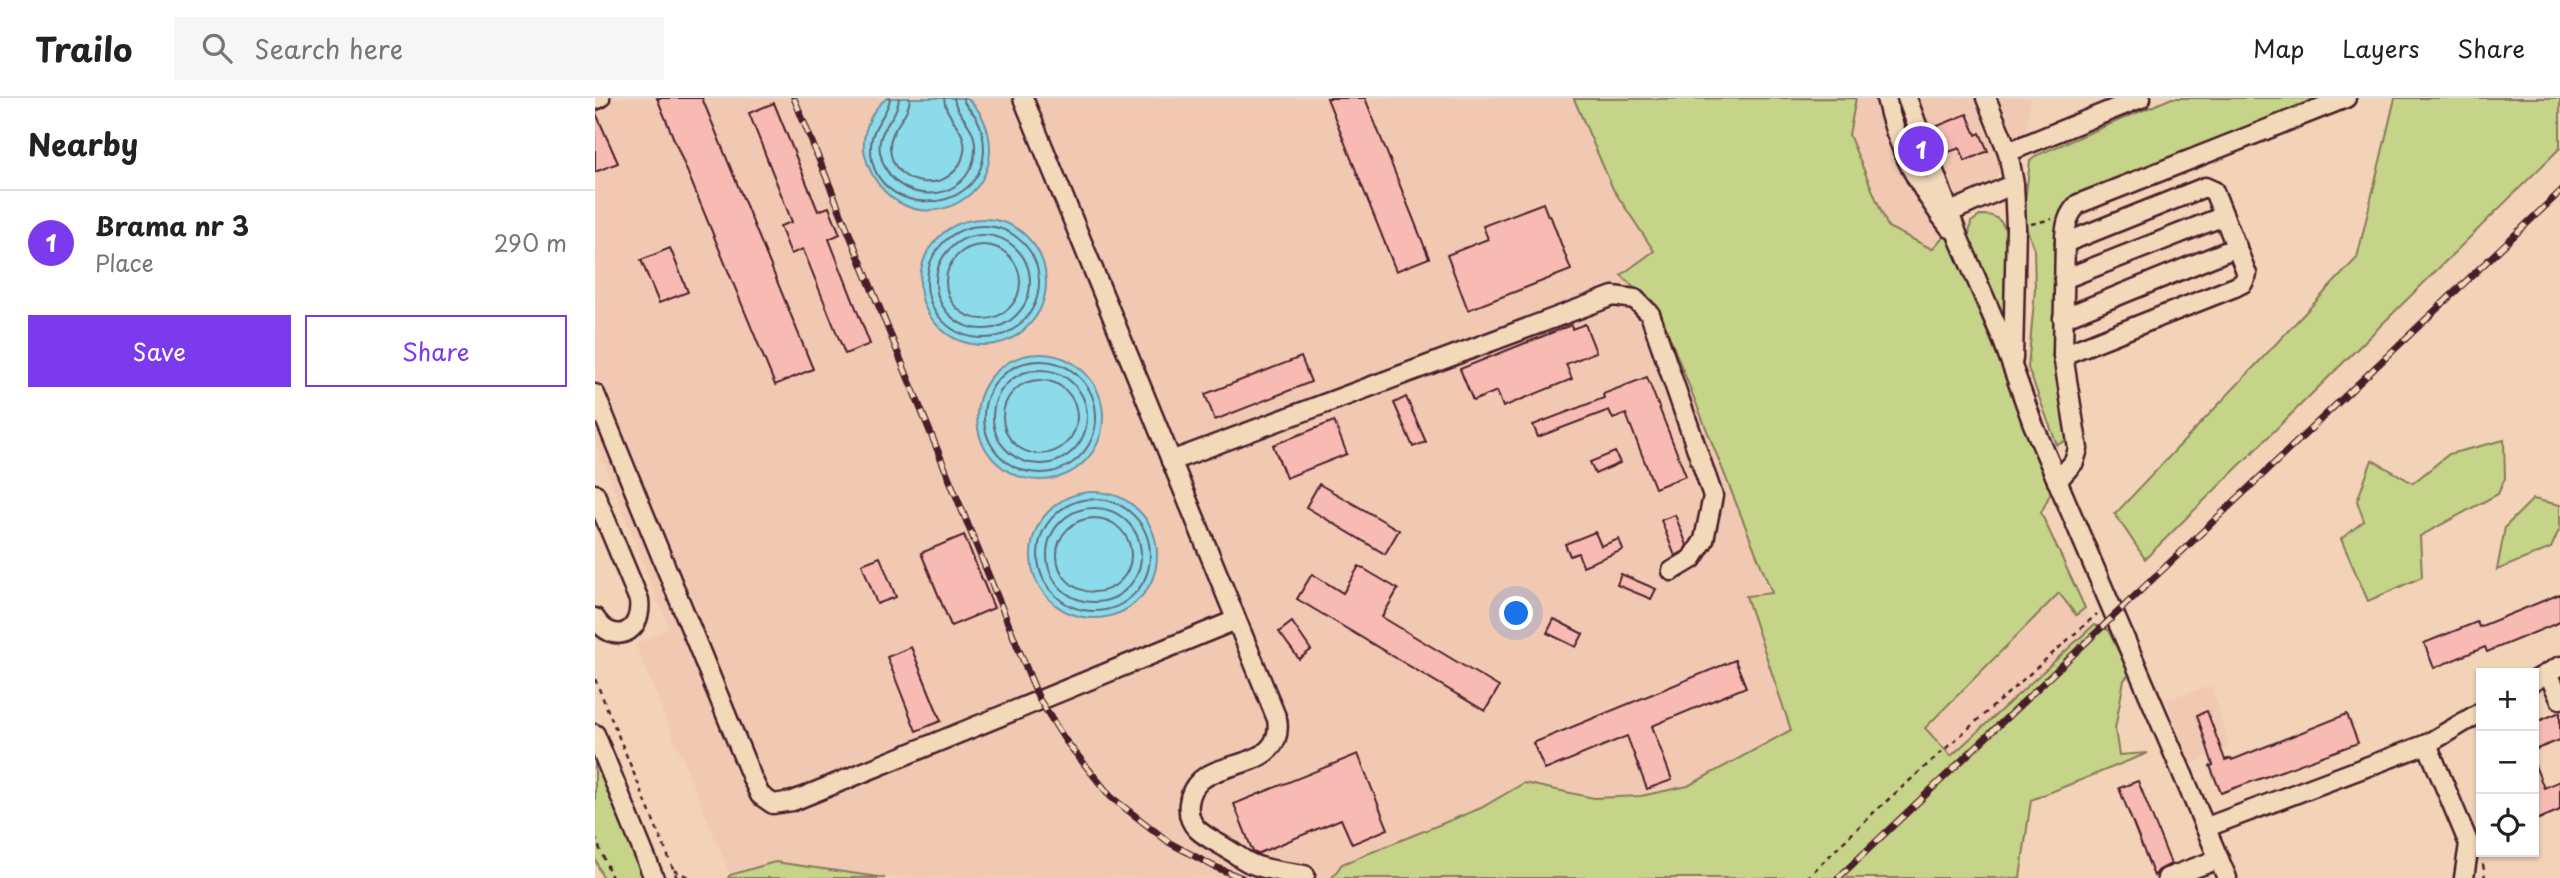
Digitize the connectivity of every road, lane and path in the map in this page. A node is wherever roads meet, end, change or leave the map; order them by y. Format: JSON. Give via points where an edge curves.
{"nodes":[{"id":1,"x":600,"y":98,"type":"edge"},
{"id":2,"x":1023,"y":98,"type":"edge"},
{"id":3,"x":1886,"y":98,"type":"edge"},
{"id":4,"x":1907,"y":98,"type":"edge"},
{"id":5,"x":1986,"y":98,"type":"edge"},
{"id":6,"x":2141,"y":98,"type":"edge"},
{"id":7,"x":2346,"y":98,"type":"edge"},
{"id":8,"x":595,"y":100,"type":"edge"},
{"id":9,"x":2008,"y":152,"type":"junction"},
{"id":10,"x":2014,"y":184,"type":"junction"},
{"id":11,"x":1945,"y":214,"type":"junction"},
{"id":12,"x":2224,"y":216,"type":"junction"},
{"id":13,"x":2056,"y":217,"type":"dead end"},
{"id":14,"x":2027,"y":227,"type":"dead end"},
{"id":15,"x":2064,"y":243,"type":"junction"},
{"id":16,"x":2237,"y":247,"type":"junction"},
{"id":17,"x":2064,"y":279,"type":"junction"},
{"id":18,"x":2063,"y":318,"type":"junction"},
{"id":19,"x":2063,"y":355,"type":"junction"},
{"id":20,"x":2013,"y":367,"type":"junction"},
{"id":21,"x":595,"y":394,"type":"edge"},
{"id":22,"x":2078,"y":438,"type":"junction"},
{"id":23,"x":1171,"y":461,"type":"junction"},
{"id":24,"x":2049,"y":461,"type":"junction"},
{"id":25,"x":2057,"y":481,"type":"junction"},
{"id":26,"x":595,"y":494,"type":"edge"},
{"id":27,"x":1672,"y":572,"type":"dead end"},
{"id":28,"x":2110,"y":603,"type":"junction"},
{"id":29,"x":595,"y":618,"type":"edge"},
{"id":30,"x":1236,"y":620,"type":"junction"},
{"id":31,"x":2547,"y":673,"type":"edge"},
{"id":32,"x":595,"y":679,"type":"edge"},
{"id":33,"x":2560,"y":699,"type":"edge"},
{"id":34,"x":2476,"y":715,"type":"edge"},
{"id":35,"x":595,"y":734,"type":"edge"},
{"id":36,"x":2427,"y":744,"type":"junction"},
{"id":37,"x":2207,"y":827,"type":"junction"},
{"id":38,"x":595,"y":836,"type":"edge"},
{"id":39,"x":2219,"y":859,"type":"junction"},
{"id":40,"x":1305,"y":875,"type":"dead end"},
{"id":41,"x":612,"y":878,"type":"edge"},
{"id":42,"x":653,"y":878,"type":"edge"},
{"id":43,"x":677,"y":878,"type":"edge"},
{"id":44,"x":1807,"y":878,"type":"edge"},
{"id":45,"x":2167,"y":878,"type":"edge"},
{"id":46,"x":2227,"y":878,"type":"edge"},
{"id":47,"x":2464,"y":878,"type":"edge"}],
"edges":[{"from":1,"to":8,"type":"street"},
{"from":2,"to":23,"type":"street"},
{"from":3,"to":11,"type":"street","via":[[1909,167]]},
{"from":4,"to":11,"type":"street"},
{"from":5,"to":9,"type":"street"},
{"from":6,"to":9,"type":"street"},
{"from":7,"to":15,"type":"street","via":[[2078,204],[2066,222]]},
{"from":9,"to":10,"type":"street"},
{"from":10,"to":11,"type":"street"},
{"from":10,"to":20,"type":"street"},
{"from":11,"to":20,"type":"street"},
{"from":12,"to":15,"type":"street","via":[[2214,191],[2205,187]]},
{"from":12,"to":16,"type":"street"},
{"from":12,"to":17,"type":"street"},
{"from":13,"to":14,"type":"path"},
{"from":15,"to":17,"type":"street"},
{"from":16,"to":18,"type":"street"},
{"from":16,"to":19,"type":"street","via":[[2247,274],[2243,283]]},
{"from":17,"to":18,"type":"street"},
{"from":18,"to":19,"type":"street"},
{"from":19,"to":22,"type":"street"},
{"from":20,"to":24,"type":"street"},
{"from":21,"to":30,"type":"street","via":[[752,778],[760,796],[773,804],[793,801]]},
{"from":22,"to":24,"type":"street"},
{"from":22,"to":25,"type":"street","via":[[2074,462]]},
{"from":23,"to":27,"type":"street","via":[[1613,296],[1635,299],[1650,314],[1713,496],[1704,540],[1692,559]]},
{"from":23,"to":30,"type":"street"},
{"from":24,"to":25,"type":"street"},
{"from":25,"to":28,"type":"street"},
{"from":26,"to":29,"type":"street","via":[[640,611],[627,633],[610,631]]},
{"from":28,"to":37,"type":"street"},
{"from":28,"to":44,"type":"path","via":[[1872,814]]},
{"from":30,"to":40,"type":"street","via":[[1279,729],[1264,754],[1199,781],[1190,797],[1189,814],[1197,829],[1251,864]]},
{"from":31,"to":33,"type":"street"},
{"from":32,"to":43,"type":"path"},
{"from":34,"to":36,"type":"street"},
{"from":35,"to":42,"type":"street"},
{"from":36,"to":37,"type":"street"},
{"from":36,"to":47,"type":"street","via":[[2469,844]]},
{"from":37,"to":39,"type":"street"},
{"from":38,"to":41,"type":"path"},
{"from":39,"to":45,"type":"street"},
{"from":39,"to":46,"type":"street"}]}
